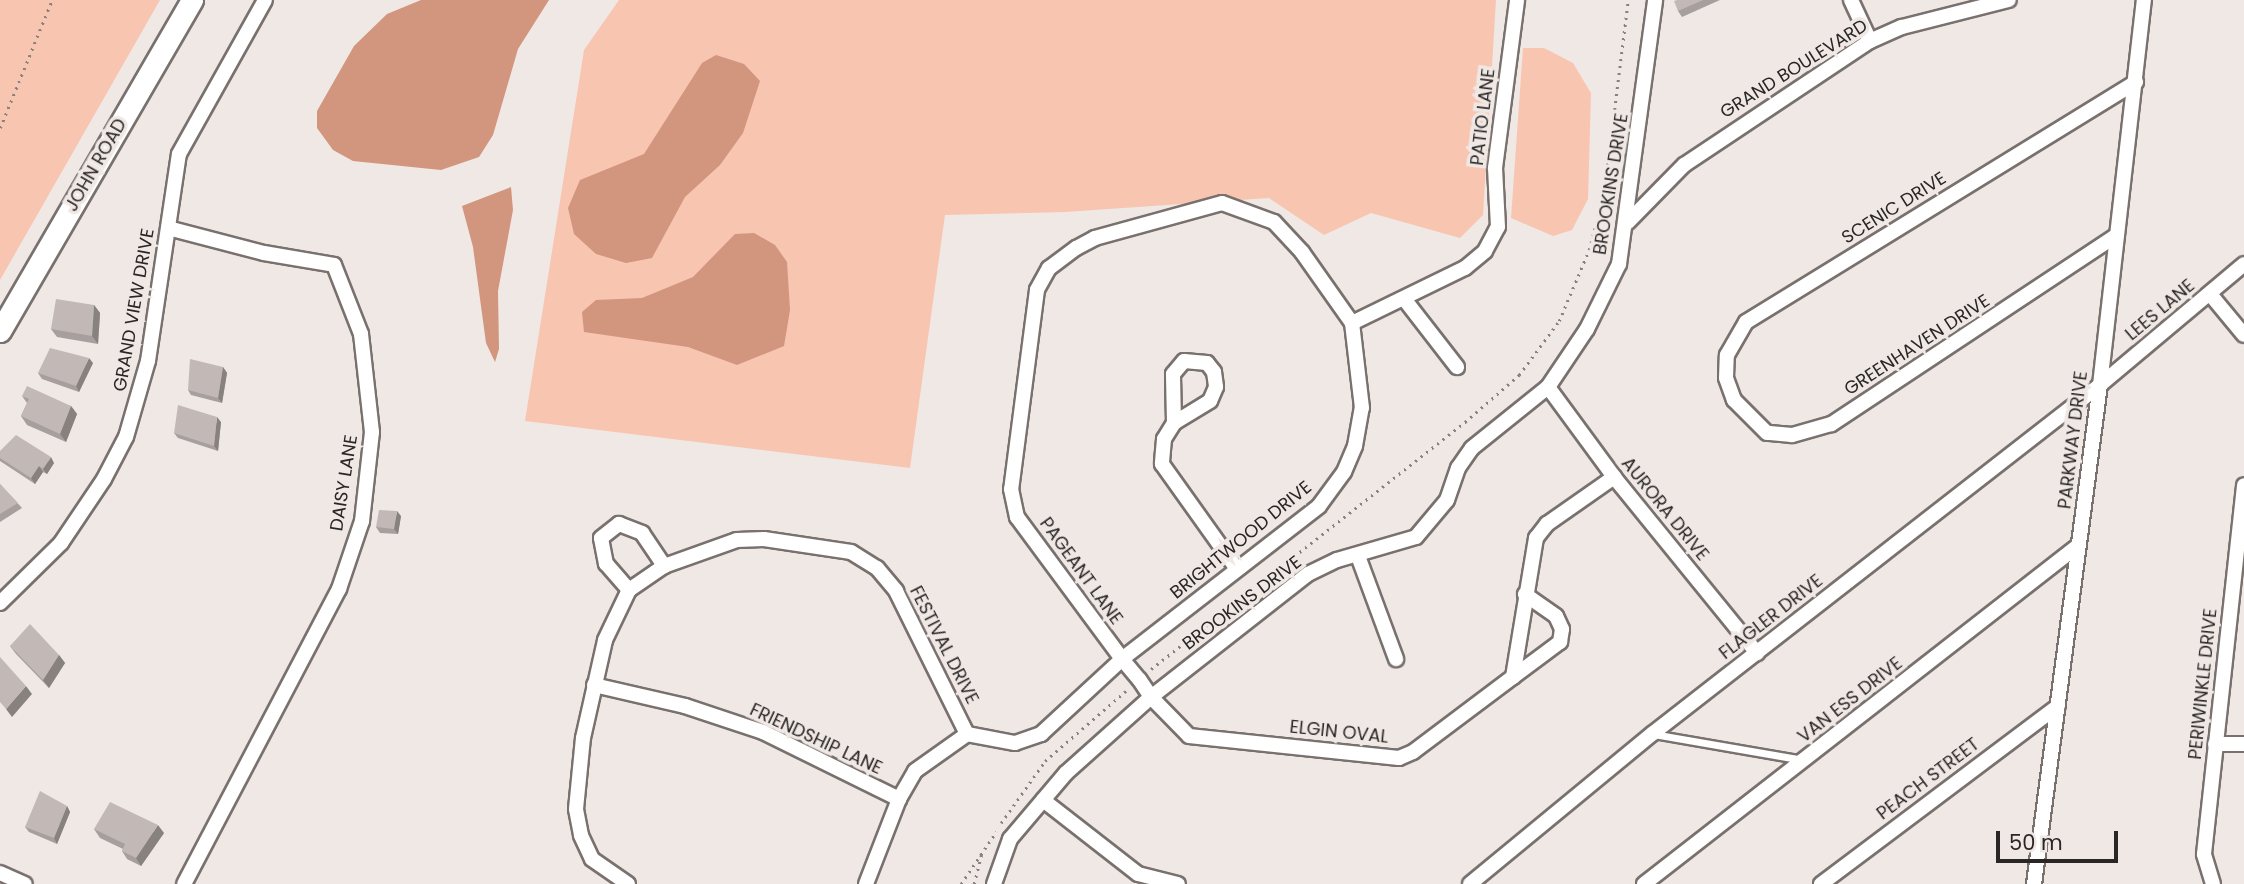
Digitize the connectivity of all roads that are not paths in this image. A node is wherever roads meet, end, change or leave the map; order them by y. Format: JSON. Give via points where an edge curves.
{"nodes":[{"id":1,"x":192,"y":0,"type":"edge"},
{"id":2,"x":265,"y":0,"type":"edge"},
{"id":3,"x":1517,"y":0,"type":"edge"},
{"id":4,"x":1656,"y":0,"type":"edge"},
{"id":5,"x":1851,"y":0,"type":"edge"},
{"id":6,"x":2009,"y":0,"type":"edge"},
{"id":7,"x":2144,"y":0,"type":"edge"},
{"id":8,"x":1870,"y":41,"type":"junction"},
{"id":9,"x":2136,"y":82,"type":"junction"},
{"id":10,"x":1628,"y":222,"type":"junction"},
{"id":11,"x":168,"y":228,"type":"junction"},
{"id":12,"x":2117,"y":235,"type":"junction"},
{"id":13,"x":2244,"y":264,"type":"edge"},
{"id":14,"x":1037,"y":290,"type":"joint"},
{"id":15,"x":2210,"y":293,"type":"junction"},
{"id":16,"x":1405,"y":300,"type":"junction"},
{"id":17,"x":1352,"y":323,"type":"junction"},
{"id":18,"x":0,"y":331,"type":"edge"},
{"id":19,"x":2244,"y":335,"type":"edge"},
{"id":20,"x":1457,"y":367,"type":"dead end"},
{"id":21,"x":2100,"y":385,"type":"junction"},
{"id":22,"x":1548,"y":387,"type":"junction"},
{"id":23,"x":1734,"y":400,"type":"joint"},
{"id":24,"x":1174,"y":423,"type":"dead end"},
{"id":25,"x":1614,"y":477,"type":"junction"},
{"id":26,"x":2244,"y":485,"type":"edge"},
{"id":27,"x":2079,"y":545,"type":"junction"},
{"id":28,"x":1358,"y":556,"type":"junction"},
{"id":29,"x":664,"y":566,"type":"junction"},
{"id":30,"x":1237,"y":569,"type":"junction"},
{"id":31,"x":2239,"y":583,"type":"edge"},
{"id":32,"x":629,"y":590,"type":"junction"},
{"id":33,"x":1525,"y":594,"type":"junction"},
{"id":34,"x":0,"y":603,"type":"edge"},
{"id":35,"x":1757,"y":653,"type":"junction"},
{"id":36,"x":1122,"y":659,"type":"junction"},
{"id":37,"x":1396,"y":659,"type":"dead end"},
{"id":38,"x":1513,"y":677,"type":"junction"},
{"id":39,"x":594,"y":685,"type":"junction"},
{"id":40,"x":1151,"y":697,"type":"junction"},
{"id":41,"x":2058,"y":706,"type":"junction"},
{"id":42,"x":967,"y":734,"type":"junction"},
{"id":43,"x":1652,"y":734,"type":"junction"},
{"id":44,"x":2216,"y":744,"type":"junction"},
{"id":45,"x":2244,"y":744,"type":"edge"},
{"id":46,"x":1804,"y":760,"type":"junction"},
{"id":47,"x":899,"y":799,"type":"junction"},
{"id":48,"x":1044,"y":800,"type":"junction"},
{"id":49,"x":0,"y":873,"type":"edge"},
{"id":50,"x":24,"y":884,"type":"edge"},
{"id":51,"x":184,"y":884,"type":"edge"},
{"id":52,"x":628,"y":884,"type":"edge"},
{"id":53,"x":866,"y":884,"type":"edge"},
{"id":54,"x":994,"y":884,"type":"edge"},
{"id":55,"x":1178,"y":884,"type":"edge"},
{"id":56,"x":1470,"y":884,"type":"edge"},
{"id":57,"x":1644,"y":884,"type":"edge"},
{"id":58,"x":1821,"y":884,"type":"edge"},
{"id":59,"x":2034,"y":884,"type":"edge"},
{"id":60,"x":2213,"y":884,"type":"edge"}],
"edges":[{"from":1,"to":18,"type":"street","name":"JOHN ROAD"},
{"from":2,"to":11,"type":"street","name":"GRAND VIEW DRIVE","via":[[183,141]]},
{"from":3,"to":16,"type":"street","name":"PATIO LANE","via":[[1495,169],[1498,227],[1485,251],[1465,268]]},
{"from":4,"to":10,"type":"street","name":"BROOKINS DRIVE"},
{"from":5,"to":8,"type":"street"},
{"from":6,"to":8,"type":"street","name":"GRAND BOULEVARD","via":[[1902,27]]},
{"from":7,"to":9,"type":"street","name":"PARKWAY DRIVE"},
{"from":8,"to":10,"type":"street","name":"GRAND BOULEVARD","via":[[1684,164]]},
{"from":9,"to":12,"type":"street","name":"PARKWAY DRIVE"},
{"from":9,"to":23,"type":"street","name":"SCENIC DRIVE","via":[[1746,322],[1727,355],[1726,378]]},
{"from":10,"to":22,"type":"street","name":"BROOKINS DRIVE","via":[[1619,264],[1587,329]]},
{"from":11,"to":34,"type":"street","name":"GRAND VIEW DRIVE","via":[[148,361],[115,461],[61,543]]},
{"from":11,"to":51,"type":"street","name":"DAISY LANE","via":[[264,253],[334,265],[361,334],[372,432],[362,521],[339,589]]},
{"from":12,"to":21,"type":"street","name":"PARKWAY DRIVE"},
{"from":12,"to":23,"type":"street","name":"GREENHAVEN DRIVE","via":[[1831,424],[1792,435],[1767,433]]},
{"from":13,"to":15,"type":"street","name":"LEES LANE"},
{"from":14,"to":17,"type":"street","name":"BRIGHTWOOD DRIVE","via":[[1049,268],[1095,238],[1222,203],[1274,222],[1302,252]]},
{"from":14,"to":36,"type":"street","name":"PAGEANT LANE","via":[[1013,498],[1017,517]]},
{"from":15,"to":19,"type":"street"},
{"from":15,"to":21,"type":"street","name":"LEES LANE"},
{"from":16,"to":17,"type":"street","name":"PATIO LANE"},
{"from":16,"to":20,"type":"street"},
{"from":17,"to":30,"type":"street","name":"BRIGHTWOOD DRIVE","via":[[1362,408],[1344,472],[1319,506]]},
{"from":21,"to":27,"type":"street","name":"PARKWAY DRIVE"},
{"from":21,"to":35,"type":"street","name":"FLAGLER DRIVE"},
{"from":22,"to":25,"type":"street","name":"AURORA DRIVE"},
{"from":22,"to":28,"type":"street","name":"BROOKINS DRIVE","via":[[1472,448],[1458,468],[1447,500],[1416,537]]},
{"from":24,"to":30,"type":"street","via":[[1164,439],[1162,464]]},
{"from":25,"to":33,"type":"street","via":[[1547,524],[1536,538]]},
{"from":25,"to":35,"type":"street","name":"AURORA DRIVE"},
{"from":26,"to":31,"type":"street","name":"PERIWINKLE DRIVE"},
{"from":27,"to":41,"type":"street","name":"PARKWAY DRIVE"},
{"from":27,"to":46,"type":"street","name":"VAN ESS DRIVE"},
{"from":28,"to":37,"type":"street"},
{"from":28,"to":40,"type":"street","name":"BROOKINS DRIVE","via":[[1308,574]]},
{"from":29,"to":32,"type":"street","name":"FESTIVAL DRIVE"},
{"from":29,"to":32,"type":"street","via":[[642,533],[619,524],[601,538],[606,564]]},
{"from":29,"to":42,"type":"street","name":"FESTIVAL DRIVE","via":[[737,540],[764,538],[851,552],[877,568],[896,591]]},
{"from":30,"to":36,"type":"street","name":"BRIGHTWOOD DRIVE"},
{"from":31,"to":44,"type":"street","name":"PERIWINKLE DRIVE"},
{"from":32,"to":39,"type":"street","name":"FESTIVAL DRIVE","via":[[605,640]]},
{"from":33,"to":38,"type":"street"},
{"from":33,"to":38,"type":"street","name":"ELGIN OVAL","via":[[1556,615],[1562,629],[1560,642]]},
{"from":35,"to":43,"type":"street","name":"FLAGLER DRIVE"},
{"from":36,"to":40,"type":"street","name":"PAGEANT LANE"},
{"from":36,"to":42,"type":"street","name":"BRIGHTWOOD DRIVE","via":[[1041,734],[1015,743]]},
{"from":38,"to":40,"type":"street","name":"ELGIN OVAL","via":[[1399,758],[1189,736]]},
{"from":39,"to":47,"type":"street","name":"FRIENDSHIP LANE","via":[[685,706],[763,732]]},
{"from":39,"to":52,"type":"street","name":"FESTIVAL DRIVE","via":[[576,809],[592,859]]},
{"from":40,"to":48,"type":"street","name":"BROOKINS DRIVE"},
{"from":41,"to":58,"type":"street","name":"PEACH STREET"},
{"from":41,"to":59,"type":"street","name":"PARKWAY DRIVE"},
{"from":42,"to":47,"type":"street","via":[[915,771]]},
{"from":43,"to":46,"type":"lane"},
{"from":43,"to":56,"type":"street","name":"FLAGLER DRIVE"},
{"from":44,"to":45,"type":"street"},
{"from":44,"to":60,"type":"street","name":"PERIWINKLE DRIVE","via":[[2204,854]]},
{"from":46,"to":57,"type":"street","name":"VAN ESS DRIVE"},
{"from":47,"to":53,"type":"street"},
{"from":48,"to":54,"type":"street","name":"BROOKINS DRIVE","via":[[1010,839]]},
{"from":48,"to":55,"type":"street","via":[[1138,874]]},
{"from":49,"to":50,"type":"street"}]}
